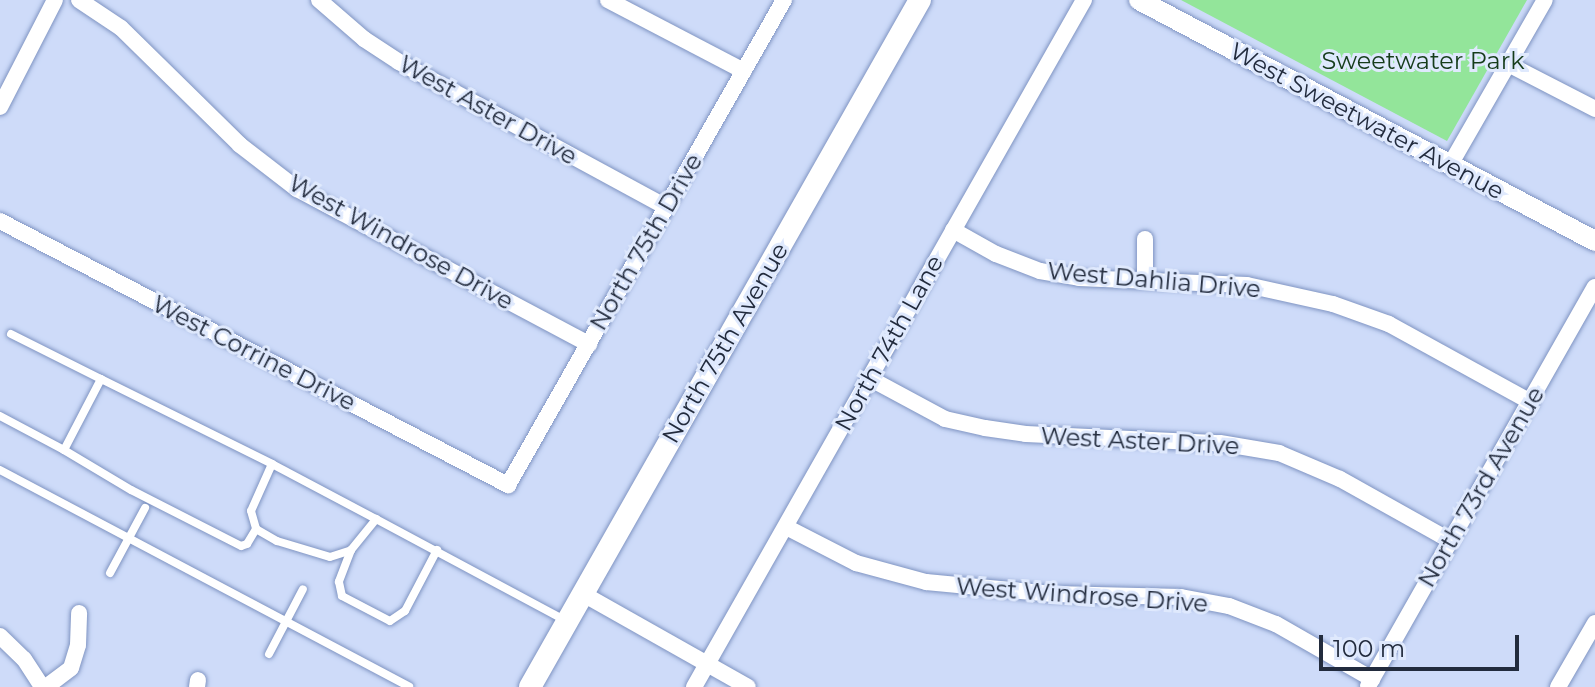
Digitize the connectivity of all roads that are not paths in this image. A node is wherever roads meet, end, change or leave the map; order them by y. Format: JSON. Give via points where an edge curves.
{"nodes":[{"id":1,"x":55,"y":0,"type":"edge"},
{"id":2,"x":79,"y":0,"type":"edge"},
{"id":3,"x":319,"y":0,"type":"edge"},
{"id":4,"x":608,"y":0,"type":"edge"},
{"id":5,"x":784,"y":0,"type":"edge"},
{"id":6,"x":920,"y":0,"type":"edge"},
{"id":7,"x":1084,"y":0,"type":"edge"},
{"id":8,"x":1139,"y":0,"type":"edge"},
{"id":9,"x":1545,"y":0,"type":"edge"},
{"id":10,"x":1508,"y":64,"type":"junction"},
{"id":11,"x":744,"y":71,"type":"junction"},
{"id":12,"x":0,"y":107,"type":"edge"},
{"id":13,"x":1595,"y":109,"type":"edge"},
{"id":14,"x":1450,"y":165,"type":"junction"},
{"id":15,"x":666,"y":207,"type":"junction"},
{"id":16,"x":0,"y":221,"type":"edge"},
{"id":17,"x":953,"y":230,"type":"junction"},
{"id":18,"x":1145,"y":239,"type":"dead end"},
{"id":19,"x":1595,"y":241,"type":"edge"},
{"id":20,"x":1145,"y":278,"type":"junction"},
{"id":21,"x":1595,"y":287,"type":"edge"},
{"id":22,"x":11,"y":334,"type":"dead end"},
{"id":23,"x":589,"y":344,"type":"junction"},
{"id":24,"x":869,"y":378,"type":"junction"},
{"id":25,"x":101,"y":379,"type":"junction"},
{"id":26,"x":1531,"y":402,"type":"junction"},
{"id":27,"x":0,"y":416,"type":"edge"},
{"id":28,"x":64,"y":450,"type":"junction"},
{"id":29,"x":272,"y":464,"type":"junction"},
{"id":30,"x":0,"y":470,"type":"edge"},
{"id":31,"x":508,"y":485,"type":"joint"},
{"id":32,"x":145,"y":508,"type":"dead end"},
{"id":33,"x":376,"y":519,"type":"junction"},
{"id":34,"x":786,"y":527,"type":"junction"},
{"id":35,"x":256,"y":529,"type":"junction"},
{"id":36,"x":129,"y":538,"type":"junction"},
{"id":37,"x":1449,"y":540,"type":"junction"},
{"id":38,"x":351,"y":550,"type":"junction"},
{"id":39,"x":437,"y":550,"type":"junction"},
{"id":40,"x":110,"y":573,"type":"dead end"},
{"id":41,"x":303,"y":589,"type":"dead end"},
{"id":42,"x":583,"y":594,"type":"junction"},
{"id":43,"x":79,"y":613,"type":"dead end"},
{"id":44,"x":567,"y":621,"type":"junction"},
{"id":45,"x":286,"y":622,"type":"junction"},
{"id":46,"x":1595,"y":623,"type":"edge"},
{"id":47,"x":0,"y":636,"type":"edge"},
{"id":48,"x":269,"y":654,"type":"dead end"},
{"id":49,"x":707,"y":664,"type":"junction"},
{"id":50,"x":1370,"y":683,"type":"edge"},
{"id":51,"x":44,"y":687,"type":"edge"},
{"id":52,"x":409,"y":687,"type":"edge"},
{"id":53,"x":530,"y":687,"type":"edge"},
{"id":54,"x":694,"y":687,"type":"edge"},
{"id":55,"x":748,"y":687,"type":"edge"},
{"id":56,"x":1558,"y":687,"type":"edge"}],
"edges":[{"from":1,"to":12,"type":"street"},
{"from":2,"to":23,"type":"street","name":"West Windrose Drive","via":[[121,28],[240,145],[297,189]]},
{"from":3,"to":15,"type":"street","name":"West Aster Drive","via":[[399,62]]},
{"from":4,"to":11,"type":"street"},
{"from":5,"to":11,"type":"street","name":"North 75th Drive"},
{"from":6,"to":42,"type":"main road","name":"North 75th Avenue"},
{"from":7,"to":17,"type":"street","name":"North 74th Lane"},
{"from":8,"to":14,"type":"street","name":"West Sweetwater Avenue"},
{"from":9,"to":10,"type":"street"},
{"from":10,"to":13,"type":"street"},
{"from":10,"to":14,"type":"street"},
{"from":11,"to":15,"type":"street","name":"North 75th Drive"},
{"from":14,"to":19,"type":"street","name":"West Sweetwater Avenue"},
{"from":15,"to":23,"type":"street","name":"North 75th Drive"},
{"from":16,"to":31,"type":"street","name":"West Corrine Drive"},
{"from":17,"to":20,"type":"street","name":"West Dahlia Drive","via":[[1040,271],[1079,278]]},
{"from":17,"to":24,"type":"street","name":"North 74th Lane"},
{"from":18,"to":20,"type":"street"},
{"from":20,"to":26,"type":"street","name":"West Dahlia Drive","via":[[1247,285],[1333,304],[1389,324]]},
{"from":21,"to":26,"type":"street","name":"North 73rd Avenue"},
{"from":22,"to":25,"type":"lane"},
{"from":23,"to":31,"type":"street","name":"North 75th Drive"},
{"from":24,"to":34,"type":"street","name":"North 74th Lane"},
{"from":24,"to":37,"type":"street","name":"West Aster Drive","via":[[945,419],[985,428],[1220,443],[1279,453],[1340,479]]},
{"from":25,"to":28,"type":"lane"},
{"from":25,"to":29,"type":"lane"},
{"from":26,"to":37,"type":"street","name":"North 73rd Avenue"},
{"from":27,"to":28,"type":"lane"},
{"from":28,"to":35,"type":"lane","via":[[241,546]]},
{"from":29,"to":33,"type":"lane"},
{"from":29,"to":35,"type":"lane","via":[[251,511]]},
{"from":30,"to":36,"type":"lane"},
{"from":32,"to":36,"type":"lane"},
{"from":33,"to":38,"type":"lane"},
{"from":33,"to":39,"type":"lane"},
{"from":34,"to":49,"type":"street","name":"North 74th Lane"},
{"from":34,"to":50,"type":"street","name":"West Windrose Drive","via":[[856,563],[926,582],[1052,594],[1181,597],[1229,606],[1276,624]]},
{"from":35,"to":38,"type":"lane","via":[[322,556]]},
{"from":36,"to":40,"type":"lane"},
{"from":36,"to":45,"type":"lane"},
{"from":37,"to":50,"type":"street","name":"North 73rd Avenue"},
{"from":38,"to":39,"type":"lane","via":[[339,582],[342,596],[390,621],[405,611]]},
{"from":39,"to":44,"type":"lane"},
{"from":41,"to":45,"type":"lane"},
{"from":42,"to":44,"type":"main road","name":"North 75th Avenue"},
{"from":42,"to":49,"type":"street"},
{"from":43,"to":51,"type":"street","via":[[71,668]]},
{"from":44,"to":53,"type":"main road","name":"North 75th Avenue"},
{"from":45,"to":48,"type":"lane"},
{"from":45,"to":52,"type":"lane"},
{"from":46,"to":56,"type":"street"},
{"from":47,"to":51,"type":"street"},
{"from":49,"to":54,"type":"street","name":"North 74th Lane"},
{"from":49,"to":55,"type":"street"}]}
